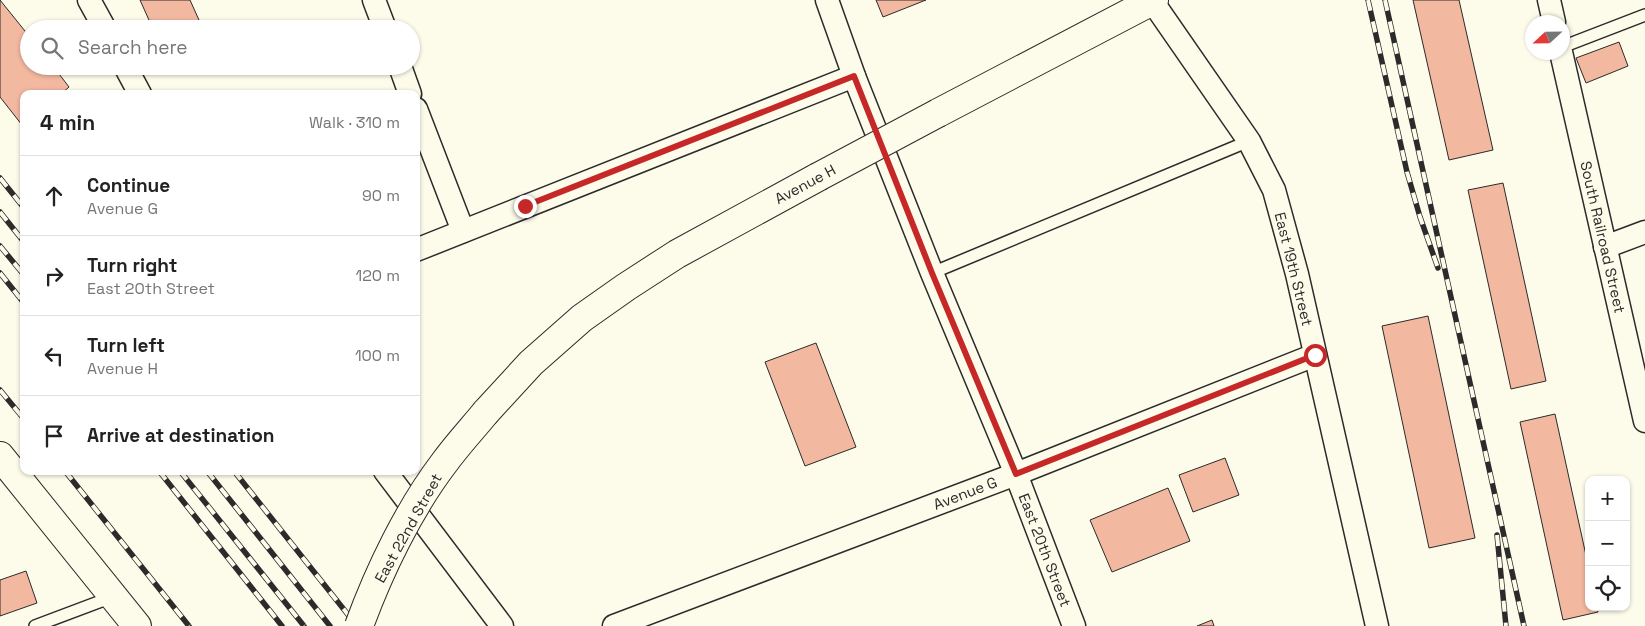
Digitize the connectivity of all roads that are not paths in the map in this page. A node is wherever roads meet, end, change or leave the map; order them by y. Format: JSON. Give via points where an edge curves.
{"nodes":[{"id":1,"x":89,"y":0,"type":"edge"},
{"id":2,"x":374,"y":0,"type":"edge"},
{"id":3,"x":827,"y":0,"type":"edge"},
{"id":4,"x":1549,"y":0,"type":"edge"},
{"id":5,"x":1153,"y":1,"type":"edge"},
{"id":6,"x":1552,"y":15,"type":"edge"},
{"id":7,"x":1645,"y":15,"type":"edge"},
{"id":8,"x":100,"y":20,"type":"edge"},
{"id":9,"x":382,"y":20,"type":"edge"},
{"id":10,"x":1570,"y":44,"type":"edge"},
{"id":11,"x":1563,"y":60,"type":"edge"},
{"id":12,"x":130,"y":75,"type":"edge"},
{"id":13,"x":403,"y":75,"type":"edge"},
{"id":14,"x":854,"y":76,"type":"junction"},
{"id":15,"x":138,"y":90,"type":"edge"},
{"id":16,"x":409,"y":90,"type":"edge"},
{"id":17,"x":420,"y":119,"type":"edge"},
{"id":18,"x":1249,"y":141,"type":"junction"},
{"id":19,"x":463,"y":231,"type":"junction"},
{"id":20,"x":1645,"y":232,"type":"edge"},
{"id":21,"x":1605,"y":247,"type":"junction"},
{"id":22,"x":420,"y":248,"type":"edge"},
{"id":23,"x":932,"y":273,"type":"junction"},
{"id":24,"x":1315,"y":355,"type":"junction"},
{"id":25,"x":486,"y":412,"type":"joint"},
{"id":26,"x":1645,"y":421,"type":"edge"},
{"id":27,"x":0,"y":456,"type":"edge"},
{"id":28,"x":1016,"y":474,"type":"junction"},
{"id":29,"x":387,"y":475,"type":"edge"},
{"id":30,"x":112,"y":597,"type":"junction"},
{"id":31,"x":35,"y":626,"type":"edge"},
{"id":32,"x":136,"y":626,"type":"edge"},
{"id":33,"x":360,"y":626,"type":"edge"},
{"id":34,"x":502,"y":626,"type":"edge"},
{"id":35,"x":614,"y":626,"type":"edge"},
{"id":36,"x":1074,"y":626,"type":"edge"},
{"id":37,"x":1377,"y":626,"type":"edge"}],
"edges":[{"from":1,"to":8,"type":"street"},
{"from":2,"to":9,"type":"street"},
{"from":3,"to":14,"type":"street","name":"East 20th Street"},
{"from":4,"to":6,"type":"street"},
{"from":5,"to":18,"type":"street","name":"East 19th Street"},
{"from":5,"to":25,"type":"street","name":"Avenue H","bridge":true,"via":[[676,254],[582,318],[531,363]]},
{"from":7,"to":10,"type":"lane"},
{"from":11,"to":21,"type":"street","name":"South Railroad Street"},
{"from":12,"to":15,"type":"street"},
{"from":13,"to":16,"type":"street"},
{"from":14,"to":19,"type":"street"},
{"from":14,"to":23,"type":"street","name":"East 20th Street"},
{"from":17,"to":19,"type":"street"},
{"from":18,"to":23,"type":"lane"},
{"from":18,"to":24,"type":"street","name":"East 19th Street","via":[[1274,190],[1298,274]]},
{"from":19,"to":22,"type":"street"},
{"from":20,"to":21,"type":"street"},
{"from":21,"to":26,"type":"street","name":"South Railroad Street"},
{"from":23,"to":28,"type":"street","name":"East 20th Street"},
{"from":24,"to":28,"type":"street","name":"Avenue G"},
{"from":24,"to":37,"type":"street","name":"East 19th Street"},
{"from":25,"to":33,"type":"street","name":"East 22nd Street","bridge":true,"via":[[444,464],[414,510],[371,594]]},
{"from":27,"to":30,"type":"street"},
{"from":28,"to":35,"type":"street","name":"Avenue G"},
{"from":28,"to":36,"type":"street","name":"East 20th Street"},
{"from":29,"to":34,"type":"street"},
{"from":30,"to":31,"type":"lane"},
{"from":30,"to":32,"type":"street"}]}
